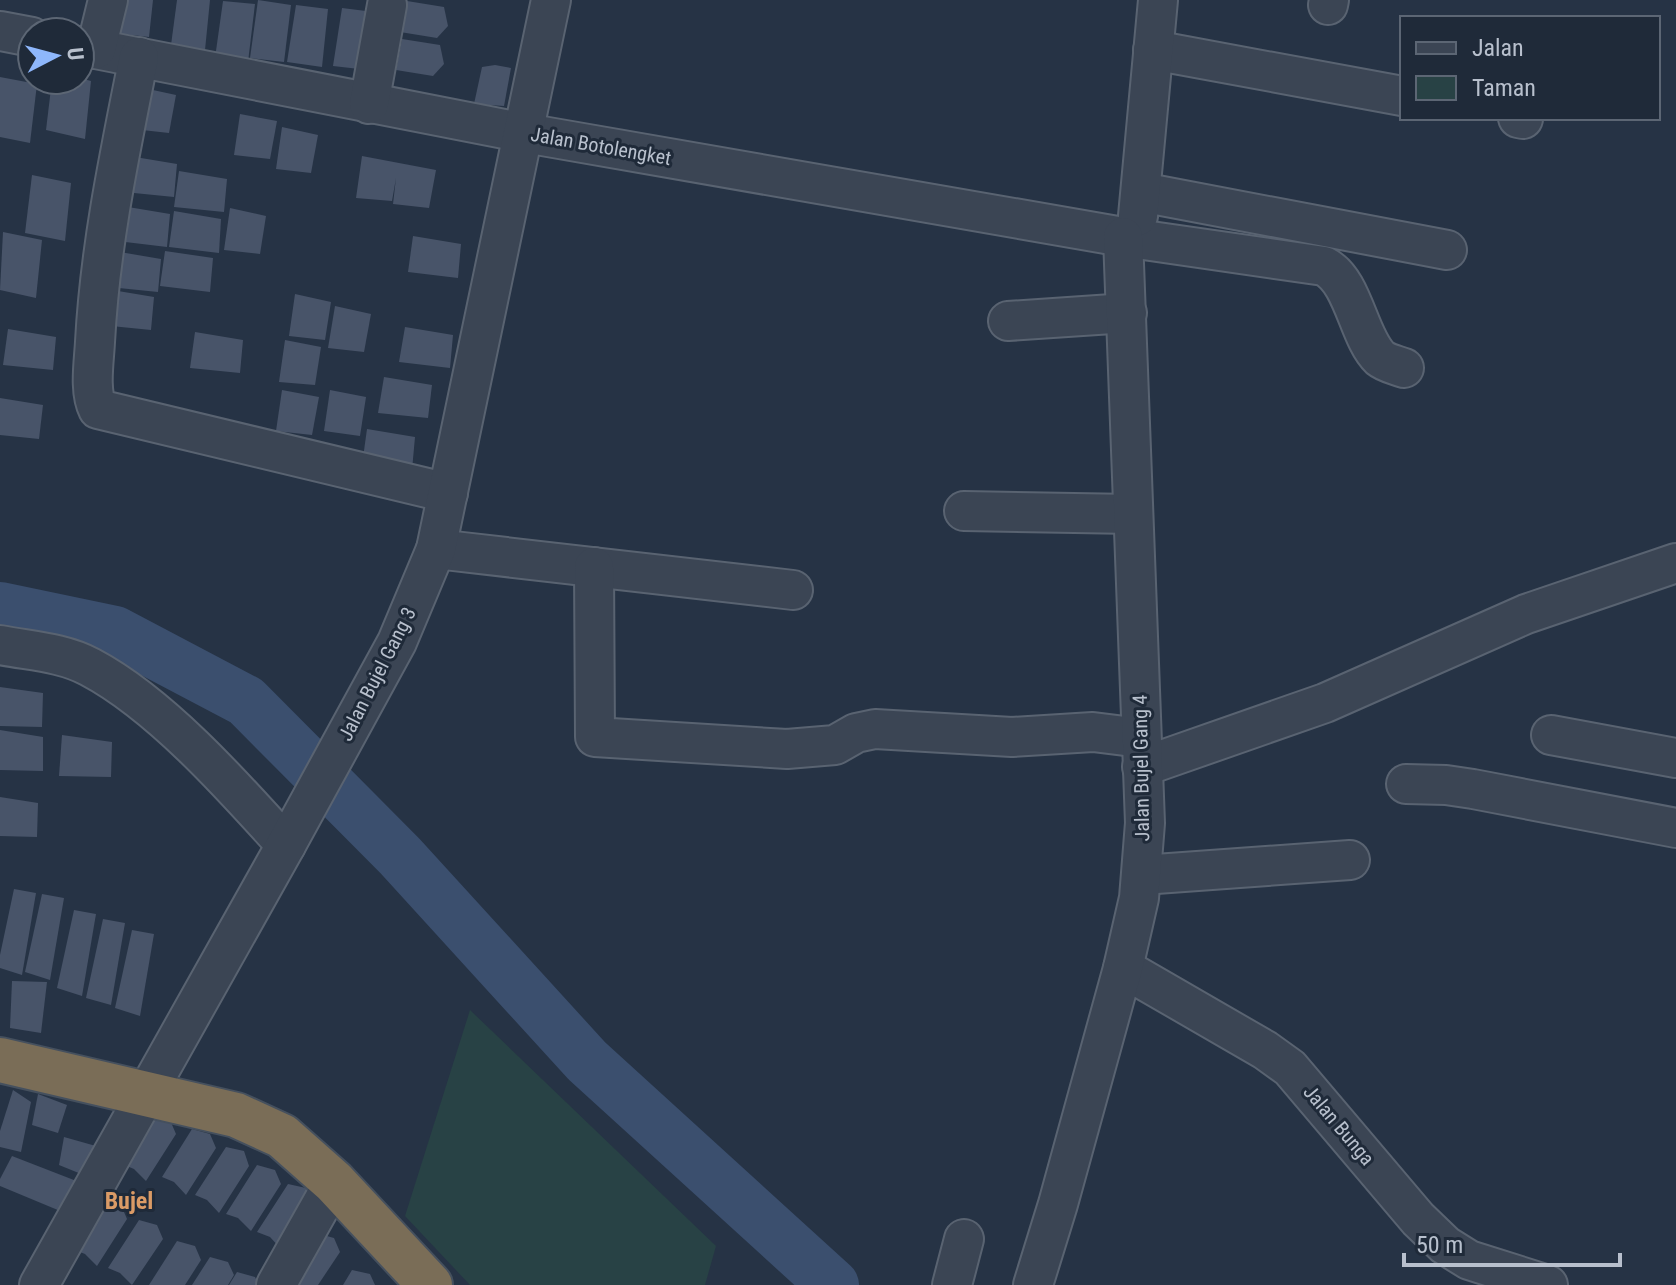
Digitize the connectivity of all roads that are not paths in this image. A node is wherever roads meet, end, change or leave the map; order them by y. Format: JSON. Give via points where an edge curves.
{"nodes":[{"id":1,"x":108,"y":0,"type":"edge"},
{"id":2,"x":551,"y":0,"type":"edge"},
{"id":3,"x":1158,"y":0,"type":"edge"},
{"id":4,"x":387,"y":5,"type":"dead end"},
{"id":5,"x":96,"y":29,"type":"edge"},
{"id":6,"x":96,"y":49,"type":"edge"},
{"id":7,"x":1153,"y":50,"type":"junction"},
{"id":8,"x":139,"y":57,"type":"junction"},
{"id":9,"x":1400,"y":96,"type":"edge"},
{"id":10,"x":369,"y":104,"type":"junction"},
{"id":11,"x":525,"y":133,"type":"junction"},
{"id":12,"x":1141,"y":192,"type":"junction"},
{"id":13,"x":1129,"y":238,"type":"junction"},
{"id":14,"x":1447,"y":250,"type":"dead end"},
{"id":15,"x":1127,"y":313,"type":"junction"},
{"id":16,"x":1008,"y":321,"type":"dead end"},
{"id":17,"x":1404,"y":368,"type":"dead end"},
{"id":18,"x":448,"y":493,"type":"junction"},
{"id":19,"x":964,"y":511,"type":"dead end"},
{"id":20,"x":1133,"y":514,"type":"junction"},
{"id":21,"x":436,"y":549,"type":"junction"},
{"id":22,"x":1676,"y":563,"type":"edge"},
{"id":23,"x":594,"y":567,"type":"junction"},
{"id":24,"x":793,"y":590,"type":"dead end"},
{"id":25,"x":0,"y":645,"type":"edge"},
{"id":26,"x":1551,"y":735,"type":"dead end"},
{"id":27,"x":1676,"y":758,"type":"edge"},
{"id":28,"x":1142,"y":780,"type":"junction"},
{"id":29,"x":1406,"y":784,"type":"dead end"},
{"id":30,"x":1676,"y":828,"type":"edge"},
{"id":31,"x":291,"y":837,"type":"junction"},
{"id":32,"x":1350,"y":860,"type":"dead end"},
{"id":33,"x":1142,"y":875,"type":"junction"},
{"id":34,"x":1123,"y":968,"type":"junction"},
{"id":35,"x":0,"y":1060,"type":"edge"},
{"id":36,"x":147,"y":1095,"type":"junction"},
{"id":37,"x":334,"y":1182,"type":"junction"},
{"id":38,"x":964,"y":1239,"type":"dead end"},
{"id":39,"x":39,"y":1285,"type":"edge"},
{"id":40,"x":276,"y":1285,"type":"edge"},
{"id":41,"x":430,"y":1285,"type":"edge"},
{"id":42,"x":952,"y":1285,"type":"edge"},
{"id":43,"x":1033,"y":1285,"type":"edge"},
{"id":44,"x":1548,"y":1285,"type":"edge"}],
"edges":[{"from":1,"to":5,"type":"street"},
{"from":2,"to":11,"type":"street","name":"Jalan Bujel Gang 3"},
{"from":3,"to":7,"type":"street","name":"Jalan Bujel Gang 4"},
{"from":4,"to":10,"type":"street"},
{"from":6,"to":8,"type":"street","name":"Jalan Botolengket"},
{"from":7,"to":9,"type":"street"},
{"from":7,"to":12,"type":"street","name":"Jalan Bujel Gang 4"},
{"from":8,"to":10,"type":"street","name":"Jalan Botolengket"},
{"from":8,"to":18,"type":"street","via":[[97,292],[98,409]]},
{"from":10,"to":11,"type":"street","name":"Jalan Botolengket"},
{"from":11,"to":13,"type":"street","name":"Jalan Botolengket"},
{"from":11,"to":18,"type":"street","name":"Jalan Bujel Gang 3"},
{"from":12,"to":13,"type":"street","name":"Jalan Bujel Gang 4"},
{"from":12,"to":14,"type":"street"},
{"from":13,"to":15,"type":"street","name":"Jalan Bujel Gang 4"},
{"from":13,"to":17,"type":"street","name":"Jalan Botolengket","via":[[1324,266],[1346,290],[1378,356]]},
{"from":15,"to":16,"type":"street"},
{"from":15,"to":20,"type":"street","name":"Jalan Bujel Gang 4"},
{"from":18,"to":21,"type":"street","name":"Jalan Bujel Gang 3"},
{"from":19,"to":20,"type":"street"},
{"from":20,"to":28,"type":"street","name":"Jalan Bujel Gang 4"},
{"from":21,"to":23,"type":"street"},
{"from":21,"to":31,"type":"street","name":"Jalan Bujel Gang 3","via":[[407,621]]},
{"from":22,"to":28,"type":"street","via":[[1526,614]]},
{"from":23,"to":24,"type":"street"},
{"from":23,"to":28,"type":"street","via":[[595,737],[787,749],[835,745],[875,729],[1012,737],[1093,732]]},
{"from":25,"to":31,"type":"street","via":[[59,655],[89,666],[131,693]]},
{"from":26,"to":27,"type":"street"},
{"from":28,"to":33,"type":"street","name":"Jalan Bujel Gang 4"},
{"from":29,"to":30,"type":"street","via":[[1473,789]]},
{"from":31,"to":36,"type":"street","name":"Jalan Bujel Gang 3"},
{"from":32,"to":33,"type":"street"},
{"from":33,"to":34,"type":"street","name":"Jalan Bujel Gang 4"},
{"from":34,"to":43,"type":"street","name":"Jalan Bujel Gang 4"},
{"from":34,"to":44,"type":"street","name":"Jalan Bunga","via":[[1290,1068],[1445,1245],[1469,1260]]},
{"from":35,"to":36,"type":"highway"},
{"from":36,"to":37,"type":"highway","via":[[236,1115],[282,1136]]},
{"from":36,"to":39,"type":"street","name":"Jalan Bujel Gang 3"},
{"from":37,"to":40,"type":"street"},
{"from":37,"to":41,"type":"highway"},
{"from":38,"to":42,"type":"street"}]}
